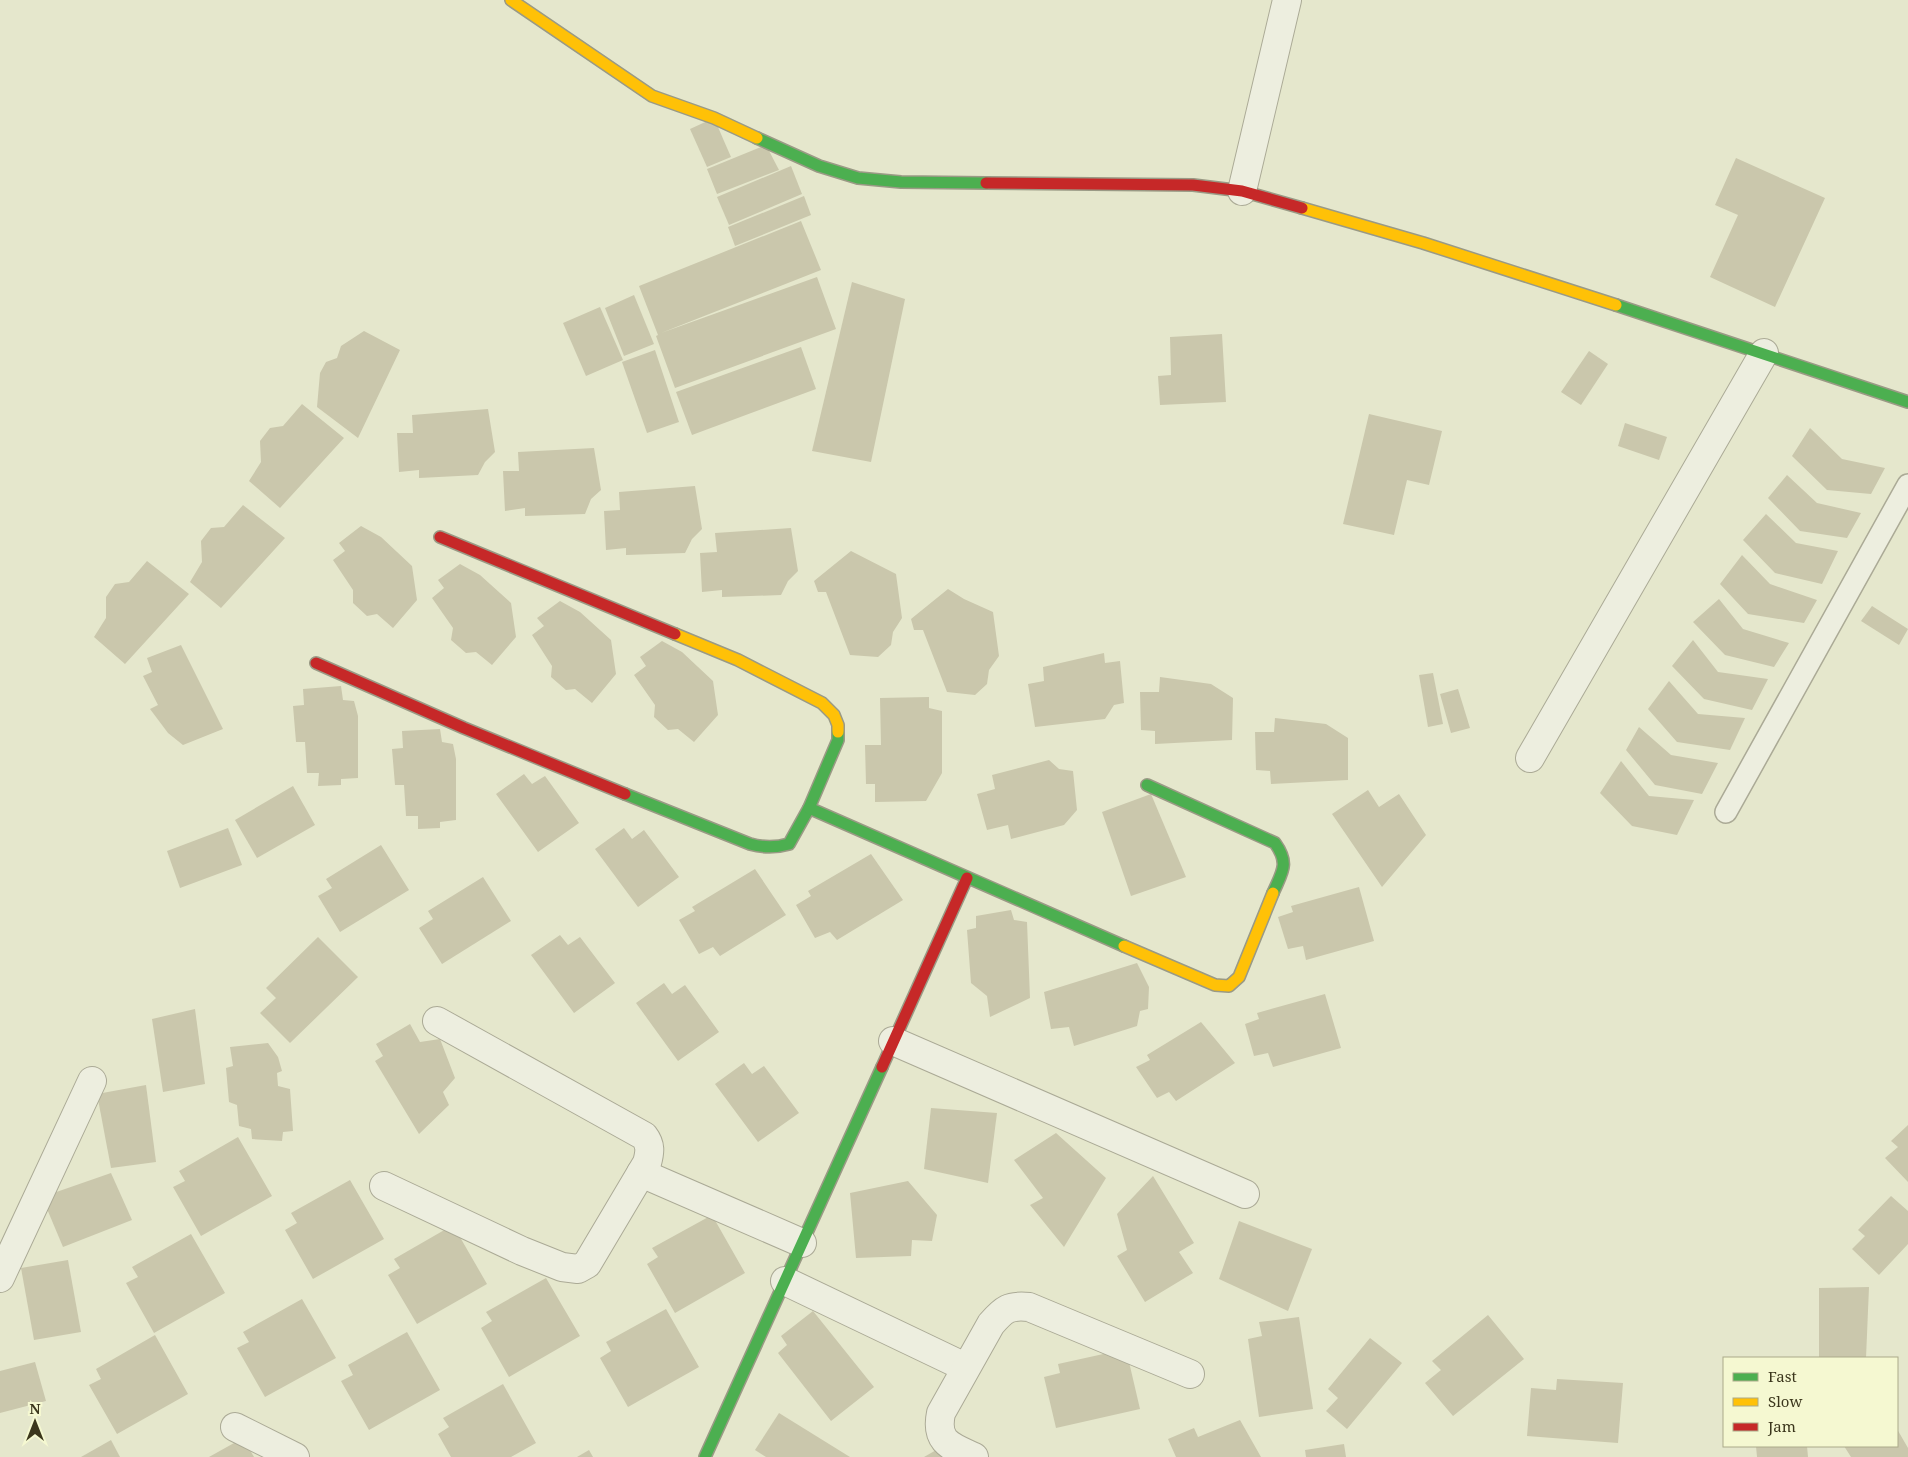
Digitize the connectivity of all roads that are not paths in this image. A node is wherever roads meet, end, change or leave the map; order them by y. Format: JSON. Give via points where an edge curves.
{"nodes":[{"id":1,"x":511,"y":0,"type":"edge"},
{"id":2,"x":1287,"y":0,"type":"edge"},
{"id":3,"x":1242,"y":191,"type":"junction"},
{"id":4,"x":1764,"y":353,"type":"junction"},
{"id":5,"x":1908,"y":402,"type":"edge"},
{"id":6,"x":1908,"y":485,"type":"edge"},
{"id":7,"x":440,"y":536,"type":"dead end"},
{"id":8,"x":316,"y":663,"type":"dead end"},
{"id":9,"x":1530,"y":758,"type":"dead end"},
{"id":10,"x":1147,"y":785,"type":"dead end"},
{"id":11,"x":809,"y":808,"type":"junction"},
{"id":12,"x":1726,"y":812,"type":"dead end"},
{"id":13,"x":967,"y":878,"type":"junction"},
{"id":14,"x":436,"y":1021,"type":"dead end"},
{"id":15,"x":893,"y":1041,"type":"junction"},
{"id":16,"x":92,"y":1081,"type":"dead end"},
{"id":17,"x":641,"y":1173,"type":"junction"},
{"id":18,"x":384,"y":1186,"type":"dead end"},
{"id":19,"x":1245,"y":1194,"type":"dead end"},
{"id":20,"x":802,"y":1242,"type":"junction"},
{"id":21,"x":0,"y":1278,"type":"edge"},
{"id":22,"x":785,"y":1281,"type":"junction"},
{"id":23,"x":966,"y":1367,"type":"junction"},
{"id":24,"x":1190,"y":1374,"type":"dead end"},
{"id":25,"x":235,"y":1427,"type":"dead end"},
{"id":26,"x":295,"y":1457,"type":"edge"},
{"id":27,"x":705,"y":1457,"type":"edge"},
{"id":28,"x":974,"y":1457,"type":"edge"}],
"edges":[{"from":1,"to":3,"type":"street","via":[[652,96],[714,118],[819,166],[858,178],[901,182],[1192,185]]},
{"from":2,"to":3,"type":"street"},
{"from":3,"to":4,"type":"street","via":[[1423,243]]},
{"from":4,"to":5,"type":"street"},
{"from":4,"to":9,"type":"street"},
{"from":6,"to":12,"type":"lane"},
{"from":7,"to":11,"type":"street","via":[[738,660],[822,703],[834,715],[838,740]]},
{"from":8,"to":11,"type":"street","via":[[464,728],[758,847],[775,849],[789,844]]},
{"from":10,"to":13,"type":"street","via":[[1275,843],[1283,854],[1284,867],[1247,959],[1239,977],[1229,986],[1215,985]]},
{"from":11,"to":13,"type":"street"},
{"from":13,"to":15,"type":"street"},
{"from":14,"to":17,"type":"street","via":[[644,1136],[650,1152]]},
{"from":15,"to":19,"type":"street"},
{"from":15,"to":20,"type":"street"},
{"from":16,"to":21,"type":"street"},
{"from":17,"to":18,"type":"street","via":[[586,1264],[578,1269],[562,1267],[522,1251]]},
{"from":17,"to":20,"type":"street"},
{"from":20,"to":22,"type":"street"},
{"from":22,"to":23,"type":"street"},
{"from":22,"to":27,"type":"street"},
{"from":23,"to":24,"type":"street","via":[[991,1324],[1001,1312],[1014,1306],[1029,1307]]},
{"from":23,"to":28,"type":"street","via":[[941,1412],[939,1426],[942,1438]]},
{"from":25,"to":26,"type":"street"}]}
